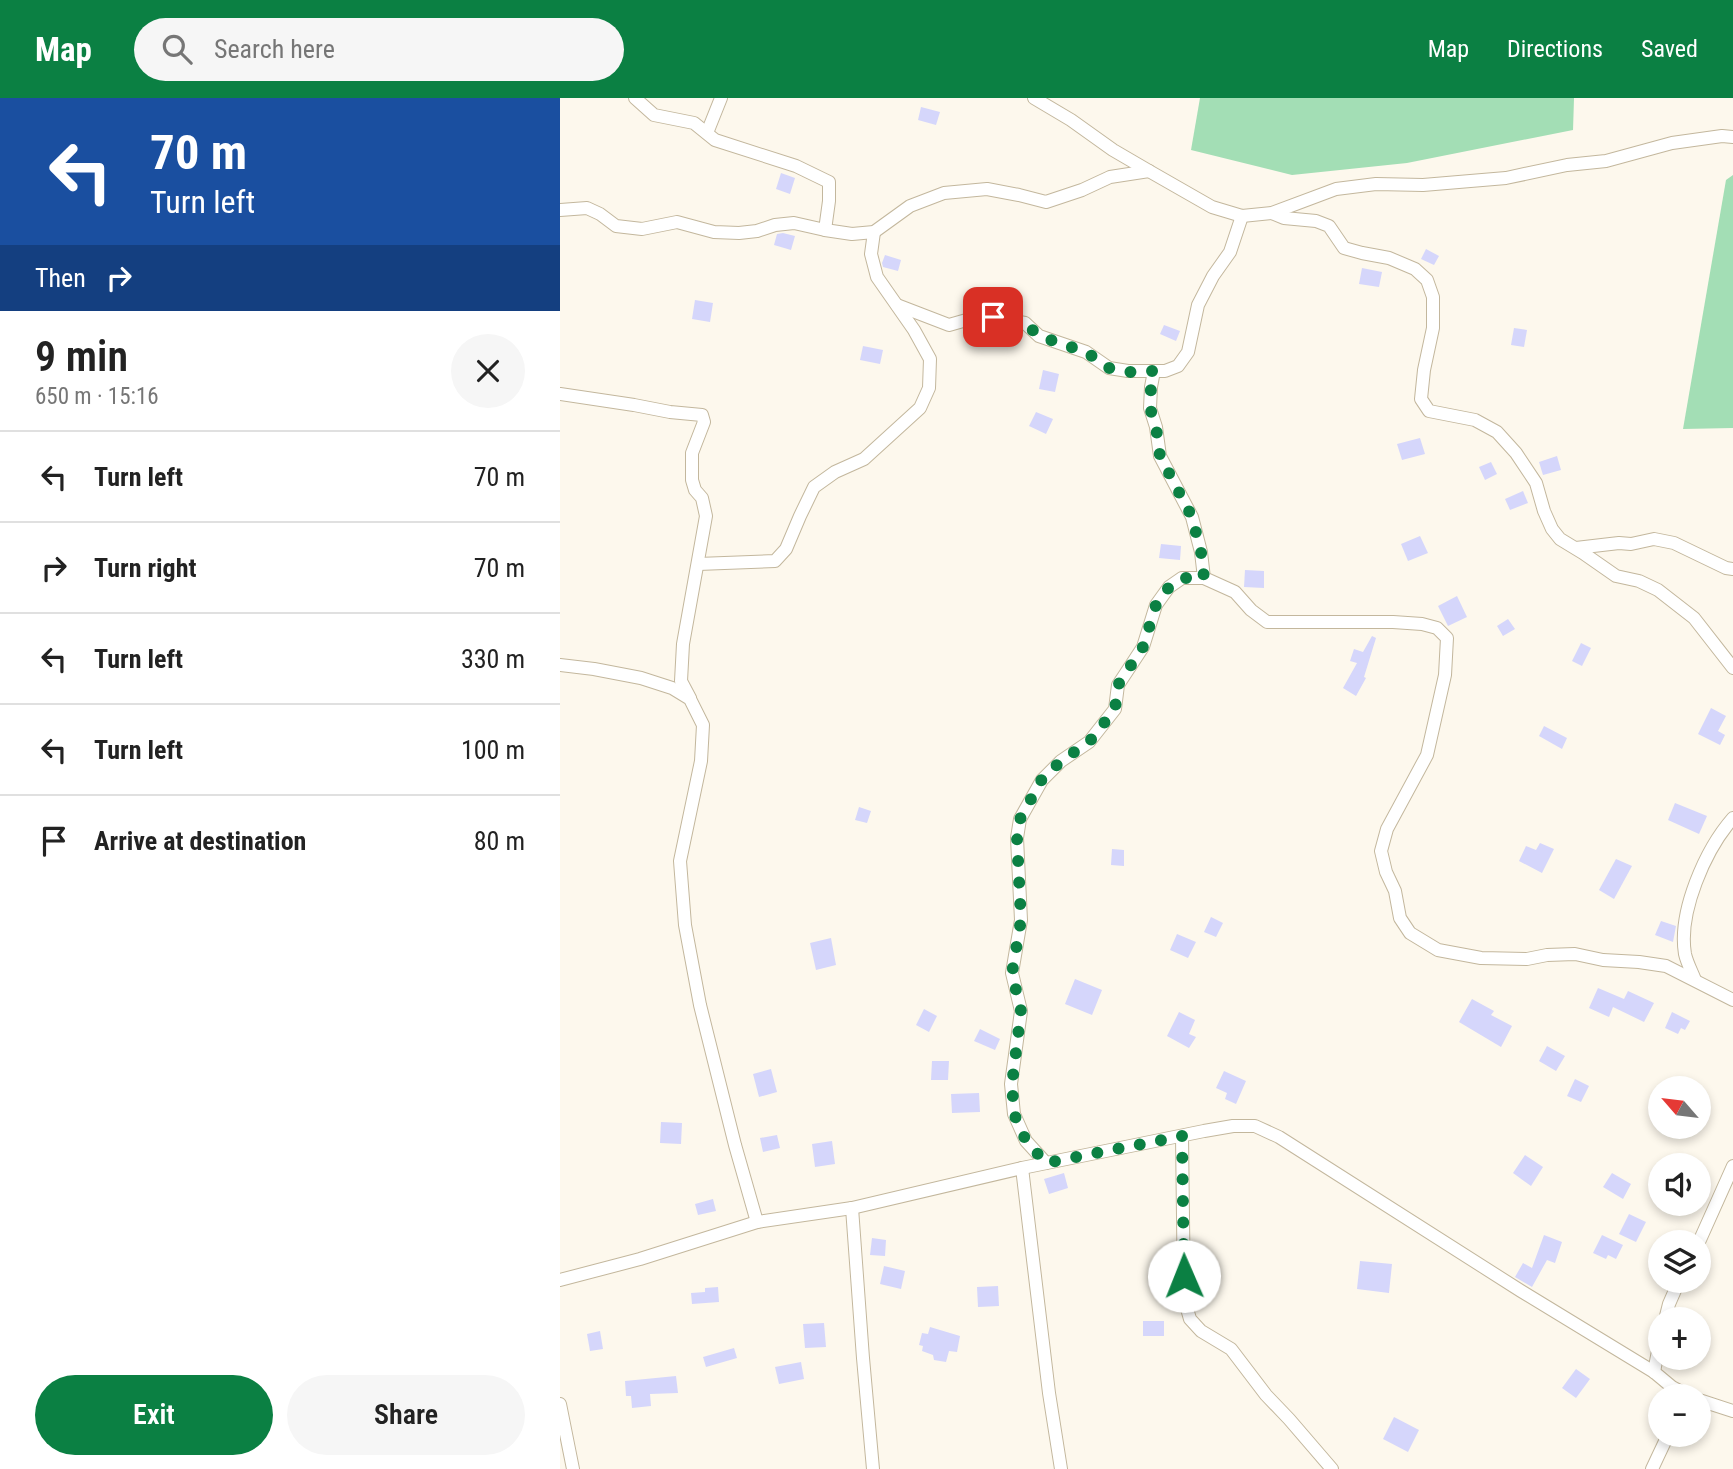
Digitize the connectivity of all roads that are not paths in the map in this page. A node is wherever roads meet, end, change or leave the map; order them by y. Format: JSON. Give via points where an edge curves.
{"nodes":[{"id":1,"x":635,"y":98,"type":"edge"},
{"id":2,"x":721,"y":98,"type":"edge"},
{"id":3,"x":1034,"y":98,"type":"edge"},
{"id":4,"x":707,"y":133,"type":"junction"},
{"id":5,"x":1733,"y":137,"type":"edge"},
{"id":6,"x":1149,"y":171,"type":"junction"},
{"id":7,"x":560,"y":210,"type":"edge"},
{"id":8,"x":1272,"y":213,"type":"junction"},
{"id":9,"x":1242,"y":216,"type":"junction"},
{"id":10,"x":825,"y":230,"type":"junction"},
{"id":11,"x":874,"y":232,"type":"junction"},
{"id":12,"x":896,"y":305,"type":"junction"},
{"id":13,"x":1154,"y":371,"type":"junction"},
{"id":14,"x":560,"y":394,"type":"edge"},
{"id":15,"x":1576,"y":548,"type":"junction"},
{"id":16,"x":698,"y":564,"type":"junction"},
{"id":17,"x":1733,"y":569,"type":"edge"},
{"id":18,"x":1204,"y":578,"type":"junction"},
{"id":19,"x":560,"y":665,"type":"edge"},
{"id":20,"x":1733,"y":668,"type":"edge"},
{"id":21,"x":690,"y":699,"type":"junction"},
{"id":22,"x":1733,"y":818,"type":"edge"},
{"id":23,"x":1695,"y":980,"type":"junction"},
{"id":24,"x":1733,"y":1000,"type":"edge"},
{"id":25,"x":1182,"y":1136,"type":"junction"},
{"id":26,"x":1046,"y":1163,"type":"junction"},
{"id":27,"x":1733,"y":1166,"type":"edge"},
{"id":28,"x":1022,"y":1168,"type":"junction"},
{"id":29,"x":852,"y":1208,"type":"junction"},
{"id":30,"x":757,"y":1223,"type":"junction"},
{"id":31,"x":1704,"y":1230,"type":"edge"},
{"id":32,"x":560,"y":1280,"type":"edge"},
{"id":33,"x":1654,"y":1372,"type":"joint"},
{"id":34,"x":1668,"y":1384,"type":"edge"},
{"id":35,"x":560,"y":1404,"type":"edge"},
{"id":36,"x":1711,"y":1404,"type":"edge"},
{"id":37,"x":1733,"y":1410,"type":"edge"},
{"id":38,"x":564,"y":1444,"type":"edge"},
{"id":39,"x":1662,"y":1447,"type":"edge"},
{"id":40,"x":573,"y":1469,"type":"edge"},
{"id":41,"x":873,"y":1469,"type":"edge"},
{"id":42,"x":1061,"y":1469,"type":"edge"},
{"id":43,"x":1332,"y":1469,"type":"edge"},
{"id":44,"x":1652,"y":1469,"type":"edge"}],
"edges":[{"from":1,"to":4,"type":"street","via":[[654,115],[694,122]]},
{"from":2,"to":4,"type":"street"},
{"from":3,"to":6,"type":"street"},
{"from":4,"to":10,"type":"street","via":[[715,141],[796,166],[829,182]]},
{"from":5,"to":8,"type":"street","via":[[1672,143],[1605,162],[1506,178],[1336,190]]},
{"from":6,"to":9,"type":"street","via":[[1212,207]]},
{"from":6,"to":11,"type":"street","via":[[1110,177],[1046,202],[987,189],[944,193],[910,206]]},
{"from":7,"to":10,"type":"street","via":[[587,208],[615,226],[642,229],[677,222],[714,232],[757,231],[794,223]]},
{"from":8,"to":9,"type":"street"},
{"from":8,"to":15,"type":"street","via":[[1329,226],[1344,248],[1389,258],[1415,269],[1427,280],[1433,298],[1433,328],[1421,399],[1429,411],[1475,420],[1497,432],[1536,484],[1552,529]]},
{"from":9,"to":13,"type":"street","via":[[1230,252],[1198,305],[1188,352],[1178,366]]},
{"from":10,"to":11,"type":"street"},
{"from":11,"to":12,"type":"street","via":[[877,277]]},
{"from":12,"to":13,"type":"street","via":[[949,325],[993,317],[1025,323],[1039,336],[1086,352],[1109,368]]},
{"from":12,"to":16,"type":"street","via":[[930,359],[929,388],[920,408],[864,459],[814,487],[786,549],[775,561]]},
{"from":13,"to":18,"type":"street","via":[[1150,408],[1160,456],[1192,517]]},
{"from":14,"to":16,"type":"street","via":[[702,415],[704,422],[692,453],[692,480],[706,516]]},
{"from":15,"to":17,"type":"street","via":[[1654,539]]},
{"from":15,"to":20,"type":"street","via":[[1616,576],[1658,590],[1693,618]]},
{"from":16,"to":21,"type":"street","via":[[683,644],[681,681]]},
{"from":18,"to":23,"type":"street","via":[[1235,592],[1266,622],[1422,624],[1437,628],[1447,638],[1445,675],[1427,755],[1387,829],[1381,852],[1410,933],[1438,950],[1481,958],[1527,960],[1575,954],[1667,967]]},
{"from":18,"to":26,"type":"street","via":[[1182,578],[1169,587],[1156,605],[1143,647],[1118,685],[1115,709],[1089,742],[1042,779],[1020,819],[1021,920],[1012,973],[1021,1011],[1012,1084],[1014,1114],[1026,1141]]},
{"from":19,"to":21,"type":"street","via":[[641,678]]},
{"from":21,"to":30,"type":"street","via":[[704,724],[680,861],[685,925],[700,1005]]},
{"from":22,"to":23,"type":"street","via":[[1709,854],[1689,901],[1685,956]]},
{"from":23,"to":24,"type":"street"},
{"from":25,"to":26,"type":"street"},
{"from":25,"to":33,"type":"street","via":[[1255,1126],[1279,1137]]},
{"from":25,"to":43,"type":"street","via":[[1184,1298],[1190,1319],[1231,1349]]},
{"from":26,"to":28,"type":"street"},
{"from":27,"to":31,"type":"street"},
{"from":28,"to":29,"type":"street"},
{"from":28,"to":42,"type":"street"},
{"from":29,"to":30,"type":"street"},
{"from":29,"to":41,"type":"street"},
{"from":30,"to":32,"type":"street"},
{"from":33,"to":34,"type":"street"},
{"from":35,"to":38,"type":"street"},
{"from":36,"to":37,"type":"street"},
{"from":38,"to":40,"type":"street"},
{"from":39,"to":44,"type":"street"}]}
